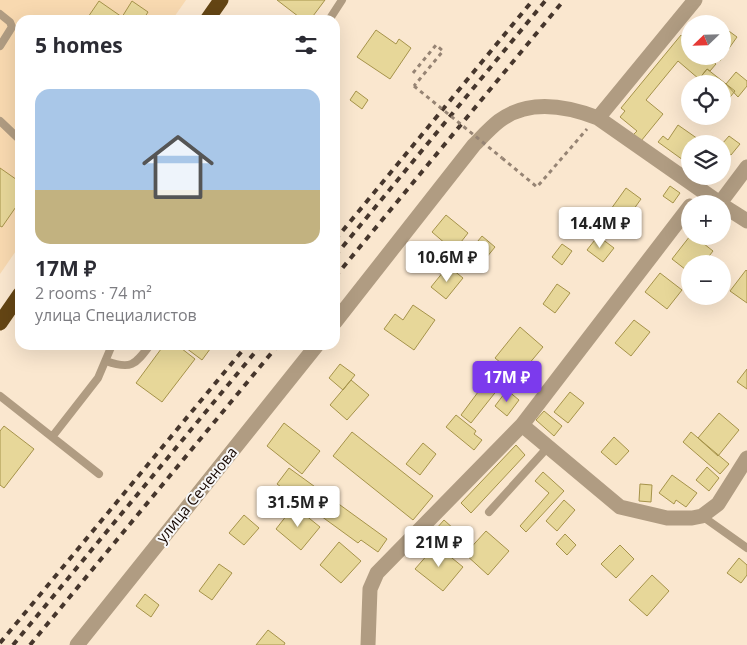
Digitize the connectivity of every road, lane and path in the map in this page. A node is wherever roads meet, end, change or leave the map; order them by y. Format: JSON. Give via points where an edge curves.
{"nodes":[{"id":1,"x":221,"y":0,"type":"edge"},
{"id":2,"x":342,"y":0,"type":"edge"},
{"id":3,"x":695,"y":0,"type":"edge"},
{"id":4,"x":0,"y":14,"type":"edge"},
{"id":5,"x":210,"y":15,"type":"edge"},
{"id":6,"x":332,"y":15,"type":"edge"},
{"id":7,"x":0,"y":46,"type":"edge"},
{"id":8,"x":413,"y":73,"type":"dead end"},
{"id":9,"x":598,"y":118,"type":"junction"},
{"id":10,"x":0,"y":121,"type":"edge"},
{"id":11,"x":582,"y":133,"type":"dead end"},
{"id":12,"x":15,"y":135,"type":"edge"},
{"id":13,"x":747,"y":167,"type":"edge"},
{"id":14,"x":688,"y":195,"type":"edge"},
{"id":15,"x":727,"y":195,"type":"edge"},
{"id":16,"x":731,"y":211,"type":"edge"},
{"id":17,"x":681,"y":217,"type":"edge"},
{"id":18,"x":747,"y":221,"type":"edge"},
{"id":19,"x":15,"y":301,"type":"edge"},
{"id":20,"x":340,"y":316,"type":"edge"},
{"id":21,"x":0,"y":323,"type":"edge"},
{"id":22,"x":110,"y":350,"type":"edge"},
{"id":23,"x":146,"y":350,"type":"edge"},
{"id":24,"x":313,"y":350,"type":"edge"},
{"id":25,"x":106,"y":361,"type":"junction"},
{"id":26,"x":0,"y":396,"type":"edge"},
{"id":27,"x":522,"y":425,"type":"junction"},
{"id":28,"x":52,"y":437,"type":"junction"},
{"id":29,"x":548,"y":448,"type":"junction"},
{"id":30,"x":747,"y":458,"type":"edge"},
{"id":31,"x":99,"y":474,"type":"dead end"},
{"id":32,"x":489,"y":512,"type":"dead end"},
{"id":33,"x":702,"y":516,"type":"junction"},
{"id":34,"x":747,"y":548,"type":"edge"},
{"id":35,"x":77,"y":645,"type":"edge"},
{"id":36,"x":368,"y":645,"type":"edge"}],
"edges":[{"from":1,"to":5,"type":"highway"},
{"from":2,"to":6,"type":"lane"},
{"from":3,"to":9,"type":"street"},
{"from":4,"to":7,"type":"lane","via":[[12,27]]},
{"from":8,"to":11,"type":"path","bridge":true,"via":[[436,45],[443,51],[414,86],[537,187]]},
{"from":9,"to":14,"type":"street"},
{"from":9,"to":20,"type":"street","via":[[560,107],[528,108],[499,121],[474,145]]},
{"from":10,"to":12,"type":"lane"},
{"from":13,"to":15,"type":"street"},
{"from":16,"to":18,"type":"street"},
{"from":17,"to":27,"type":"street"},
{"from":19,"to":21,"type":"highway"},
{"from":22,"to":25,"type":"lane"},
{"from":23,"to":25,"type":"lane","via":[[135,364],[128,366]]},
{"from":24,"to":35,"type":"street","name":"улица Сеченова"},
{"from":25,"to":28,"type":"lane","via":[[98,378]]},
{"from":26,"to":28,"type":"lane"},
{"from":27,"to":29,"type":"street"},
{"from":27,"to":36,"type":"street","via":[[377,573],[370,589]]},
{"from":28,"to":31,"type":"lane"},
{"from":29,"to":32,"type":"lane"},
{"from":29,"to":33,"type":"street","via":[[620,507],[667,518]]},
{"from":30,"to":33,"type":"street","via":[[718,504]]},
{"from":33,"to":34,"type":"lane"}]}
